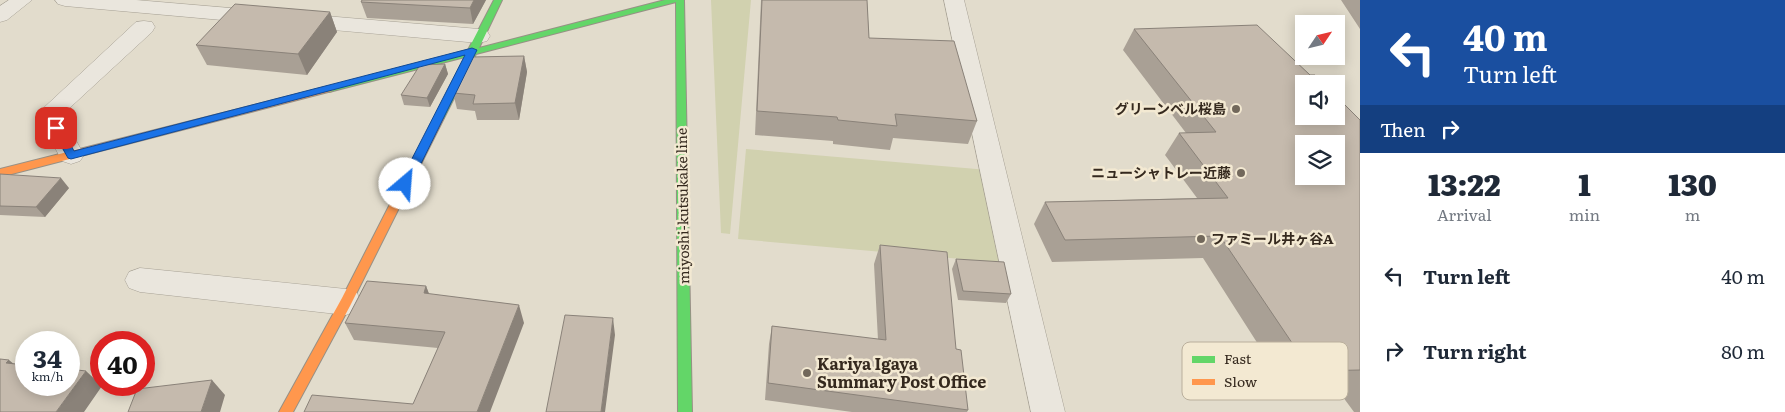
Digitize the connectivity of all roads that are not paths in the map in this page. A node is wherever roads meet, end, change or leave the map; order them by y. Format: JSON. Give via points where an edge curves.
{"nodes":[{"id":1,"x":22,"y":0,"type":"edge"},
{"id":2,"x":65,"y":0,"type":"edge"},
{"id":3,"x":498,"y":0,"type":"edge"},
{"id":4,"x":675,"y":0,"type":"edge"},
{"id":5,"x":680,"y":0,"type":"edge"},
{"id":6,"x":954,"y":0,"type":"edge"},
{"id":7,"x":0,"y":16,"type":"edge"},
{"id":8,"x":144,"y":27,"type":"dead end"},
{"id":9,"x":476,"y":43,"type":"junction"},
{"id":10,"x":71,"y":155,"type":"junction"},
{"id":11,"x":0,"y":173,"type":"edge"},
{"id":12,"x":140,"y":280,"type":"dead end"},
{"id":13,"x":346,"y":302,"type":"junction"},
{"id":14,"x":286,"y":412,"type":"edge"},
{"id":15,"x":685,"y":412,"type":"edge"},
{"id":16,"x":1048,"y":412,"type":"edge"}],
"edges":[{"from":1,"to":7,"type":"street"},
{"from":2,"to":9,"type":"street"},
{"from":3,"to":9,"type":"street"},
{"from":4,"to":9,"type":"street"},
{"from":5,"to":15,"type":"street","name":"miyoshi-kutsukake line"},
{"from":6,"to":16,"type":"street"},
{"from":8,"to":10,"type":"street","via":[[49,114]]},
{"from":9,"to":10,"type":"street"},
{"from":9,"to":13,"type":"street"},
{"from":10,"to":11,"type":"street"},
{"from":12,"to":13,"type":"street"},
{"from":13,"to":14,"type":"street"}]}
